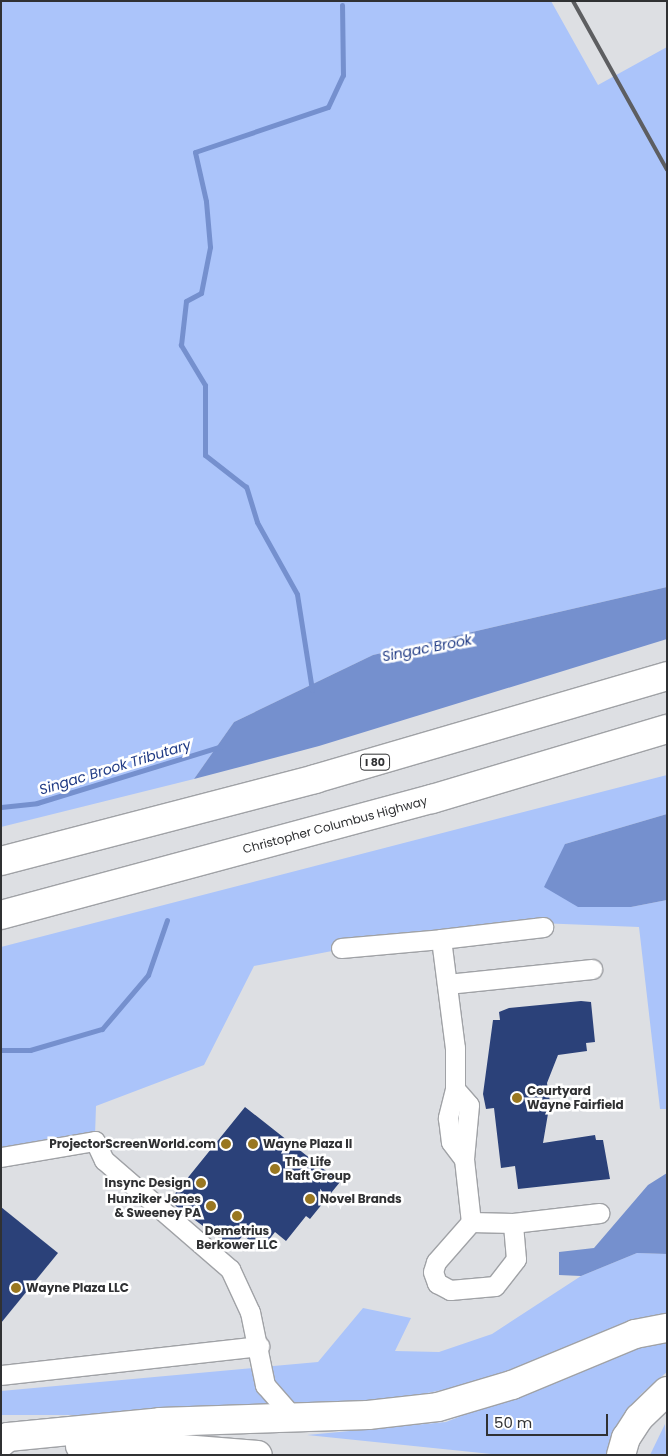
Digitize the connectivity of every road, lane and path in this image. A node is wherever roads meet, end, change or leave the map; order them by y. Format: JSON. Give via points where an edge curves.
{"nodes":[{"id":1,"x":667,"y":676,"type":"edge"},
{"id":2,"x":667,"y":729,"type":"edge"},
{"id":3,"x":667,"y":748,"type":"edge"},
{"id":4,"x":432,"y":799,"type":"junction"},
{"id":5,"x":1,"y":861,"type":"edge"},
{"id":6,"x":1,"y":915,"type":"edge"},
{"id":7,"x":543,"y":927,"type":"dead end"},
{"id":8,"x":441,"y":939,"type":"junction"},
{"id":9,"x":341,"y":948,"type":"dead end"},
{"id":10,"x":592,"y":969,"type":"dead end"},
{"id":11,"x":447,"y":984,"type":"junction"},
{"id":12,"x":1,"y":1156,"type":"edge"},
{"id":13,"x":599,"y":1213,"type":"dead end"},
{"id":14,"x":471,"y":1222,"type":"junction"},
{"id":15,"x":513,"y":1223,"type":"junction"},
{"id":16,"x":667,"y":1328,"type":"edge"},
{"id":17,"x":259,"y":1346,"type":"junction"},
{"id":18,"x":1,"y":1375,"type":"edge"},
{"id":19,"x":667,"y":1391,"type":"edge"},
{"id":20,"x":667,"y":1412,"type":"edge"},
{"id":21,"x":293,"y":1417,"type":"junction"},
{"id":22,"x":1,"y":1443,"type":"edge"},
{"id":23,"x":1,"y":1451,"type":"edge"},
{"id":24,"x":258,"y":1455,"type":"edge"},
{"id":25,"x":622,"y":1455,"type":"edge"}],
"edges":[{"from":1,"to":5,"type":"highway","number":"I 80","via":[[315,779]]},
{"from":2,"to":4,"type":"highway","name":"Christopher Columbus Highway"},
{"from":3,"to":4,"type":"highway"},
{"from":4,"to":6,"type":"highway","name":"Christopher Columbus Highway"},
{"from":7,"to":8,"type":"lane"},
{"from":8,"to":9,"type":"lane"},
{"from":8,"to":11,"type":"lane"},
{"from":10,"to":11,"type":"lane"},
{"from":11,"to":14,"type":"lane","via":[[455,1048],[455,1089],[449,1126],[451,1142],[464,1159]]},
{"from":12,"to":17,"type":"lane","via":[[95,1141],[104,1160],[230,1269],[245,1298]]},
{"from":13,"to":15,"type":"lane"},
{"from":14,"to":15,"type":"lane"},
{"from":14,"to":15,"type":"lane","via":[[434,1266],[437,1283],[450,1290],[495,1286],[502,1280],[516,1259]]},
{"from":16,"to":21,"type":"highway","via":[[618,1340],[512,1385],[460,1402],[394,1413]]},
{"from":17,"to":18,"type":"lane"},
{"from":17,"to":21,"type":"lane","via":[[265,1385]]},
{"from":19,"to":25,"type":"highway","via":[[639,1418],[626,1438]]},
{"from":20,"to":25,"type":"highway"},
{"from":21,"to":22,"type":"highway","via":[[160,1422],[8,1437]]},
{"from":23,"to":24,"type":"highway","via":[[101,1446]]}]}
